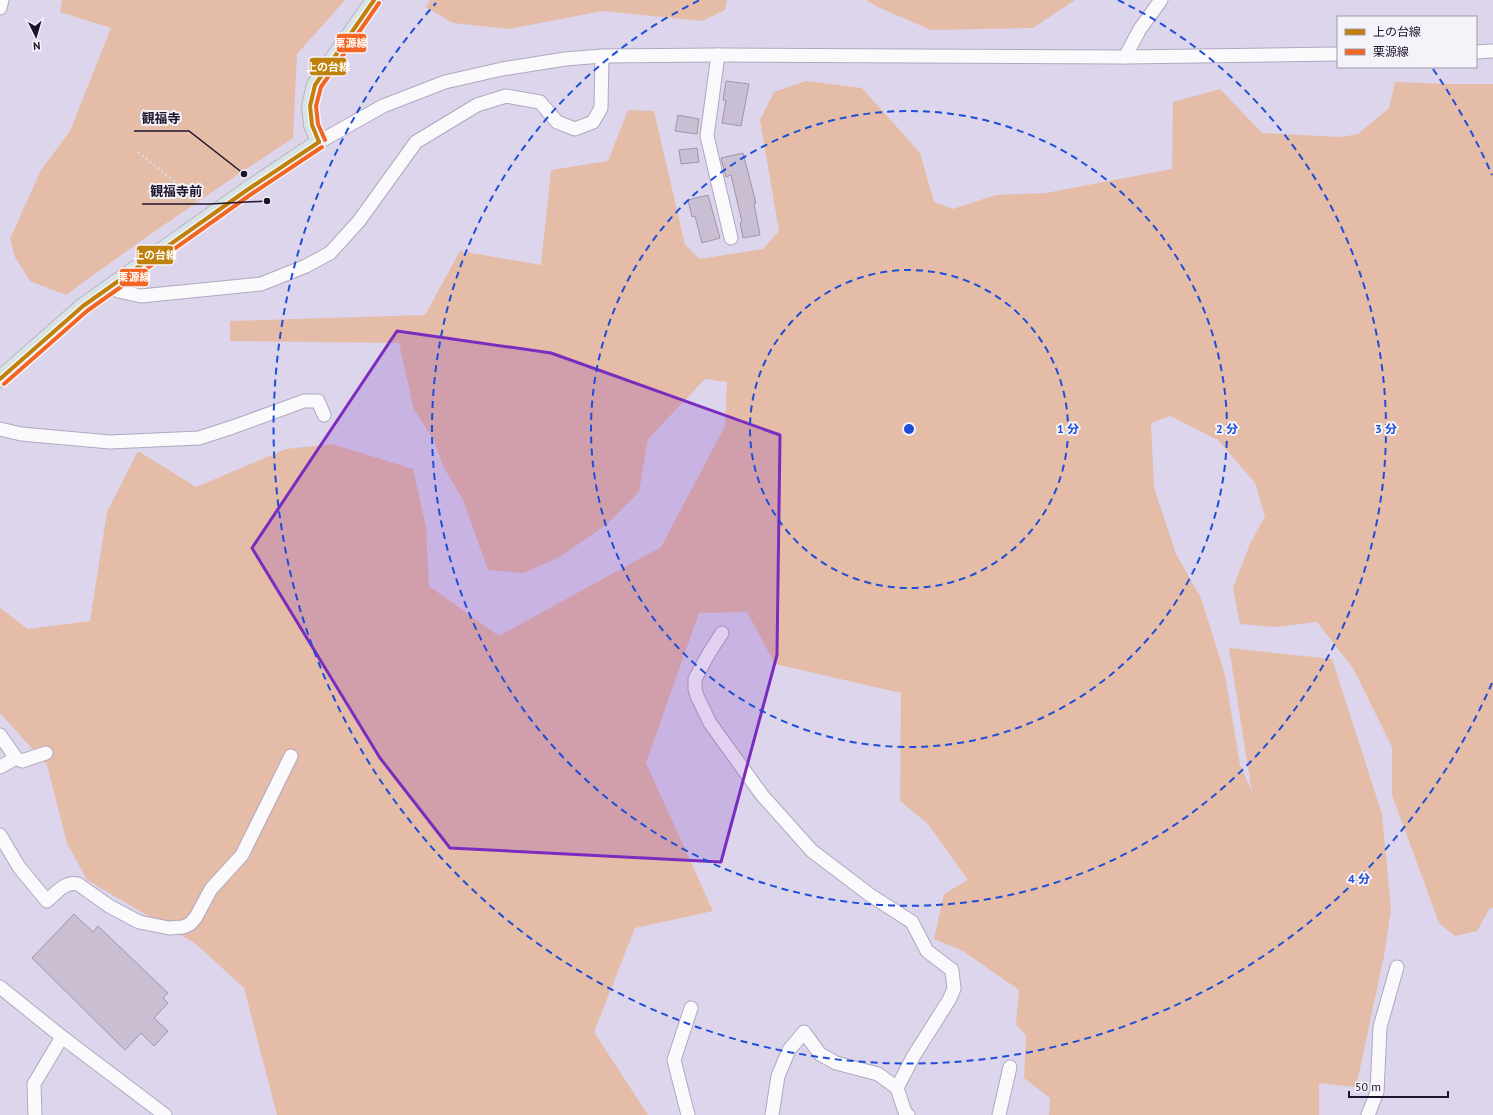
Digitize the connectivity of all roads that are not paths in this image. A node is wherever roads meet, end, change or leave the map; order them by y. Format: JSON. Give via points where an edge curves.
{"nodes":[{"id":1,"x":2,"y":0,"type":"edge"},
{"id":2,"x":374,"y":0,"type":"edge"},
{"id":3,"x":1161,"y":0,"type":"edge"},
{"id":4,"x":0,"y":8,"type":"edge"},
{"id":5,"x":1493,"y":51,"type":"edge"},
{"id":6,"x":1477,"y":52,"type":"edge"},
{"id":7,"x":1337,"y":54,"type":"edge"},
{"id":8,"x":718,"y":55,"type":"junction"},
{"id":9,"x":602,"y":56,"type":"junction"},
{"id":10,"x":1125,"y":57,"type":"junction"},
{"id":11,"x":319,"y":142,"type":"junction"},
{"id":12,"x":731,"y":238,"type":"dead end"},
{"id":13,"x":114,"y":284,"type":"junction"},
{"id":14,"x":0,"y":379,"type":"edge"},
{"id":15,"x":324,"y":415,"type":"dead end"},
{"id":16,"x":0,"y":429,"type":"edge"},
{"id":17,"x":722,"y":633,"type":"dead end"},
{"id":18,"x":0,"y":735,"type":"edge"},
{"id":19,"x":46,"y":753,"type":"dead end"},
{"id":20,"x":291,"y":756,"type":"dead end"},
{"id":21,"x":16,"y":758,"type":"junction"},
{"id":22,"x":0,"y":767,"type":"edge"},
{"id":23,"x":0,"y":835,"type":"edge"},
{"id":24,"x":1397,"y":968,"type":"dead end"},
{"id":25,"x":0,"y":987,"type":"edge"},
{"id":26,"x":691,"y":1008,"type":"dead end"},
{"id":27,"x":62,"y":1037,"type":"junction"},
{"id":28,"x":1010,"y":1067,"type":"dead end"},
{"id":29,"x":897,"y":1088,"type":"junction"},
{"id":30,"x":35,"y":1115,"type":"edge"},
{"id":31,"x":165,"y":1115,"type":"edge"},
{"id":32,"x":688,"y":1115,"type":"edge"},
{"id":33,"x":772,"y":1115,"type":"edge"},
{"id":34,"x":908,"y":1115,"type":"edge"},
{"id":35,"x":999,"y":1115,"type":"edge"},
{"id":36,"x":1368,"y":1115,"type":"edge"}],
"edges":[{"from":1,"to":4,"type":"street"},
{"from":2,"to":11,"type":"main road","via":[[315,85],[310,106],[312,125]]},
{"from":3,"to":10,"type":"street","via":[[1140,29]]},
{"from":5,"to":6,"type":"street"},
{"from":7,"to":10,"type":"street"},
{"from":8,"to":9,"type":"street"},
{"from":8,"to":10,"type":"street"},
{"from":8,"to":12,"type":"street","via":[[707,136]]},
{"from":9,"to":11,"type":"street","via":[[565,58],[444,82],[383,106]]},
{"from":9,"to":13,"type":"street","via":[[600,108],[593,122],[575,129],[557,122],[540,102],[506,96],[477,105],[416,142],[359,221],[330,252],[306,266],[262,284],[179,293],[141,296],[118,291]]},
{"from":11,"to":13,"type":"main road"},
{"from":13,"to":14,"type":"main road","via":[[60,325]]},
{"from":15,"to":16,"type":"street","via":[[318,401],[304,400],[199,438],[110,442],[21,434]]},
{"from":17,"to":29,"type":"street","via":[[695,679],[697,696],[710,723],[762,795],[812,851],[870,895],[912,922],[927,952],[952,970],[954,989],[949,1000]]},
{"from":18,"to":21,"type":"street"},
{"from":19,"to":21,"type":"street","via":[[22,761]]},
{"from":20,"to":23,"type":"street","via":[[242,855],[211,889],[196,917],[183,927],[169,928],[139,922],[109,906],[78,884],[66,885],[47,902],[19,867]]},
{"from":21,"to":22,"type":"street"},
{"from":24,"to":36,"type":"street","via":[[1380,1027],[1377,1092]]},
{"from":25,"to":27,"type":"street"},
{"from":26,"to":32,"type":"street","via":[[674,1060]]},
{"from":27,"to":30,"type":"street","via":[[34,1084]]},
{"from":27,"to":31,"type":"street"},
{"from":28,"to":35,"type":"street"},
{"from":29,"to":33,"type":"street","via":[[878,1074],[836,1062],[820,1054],[804,1032],[789,1050],[778,1076]]},
{"from":29,"to":34,"type":"street"}]}
